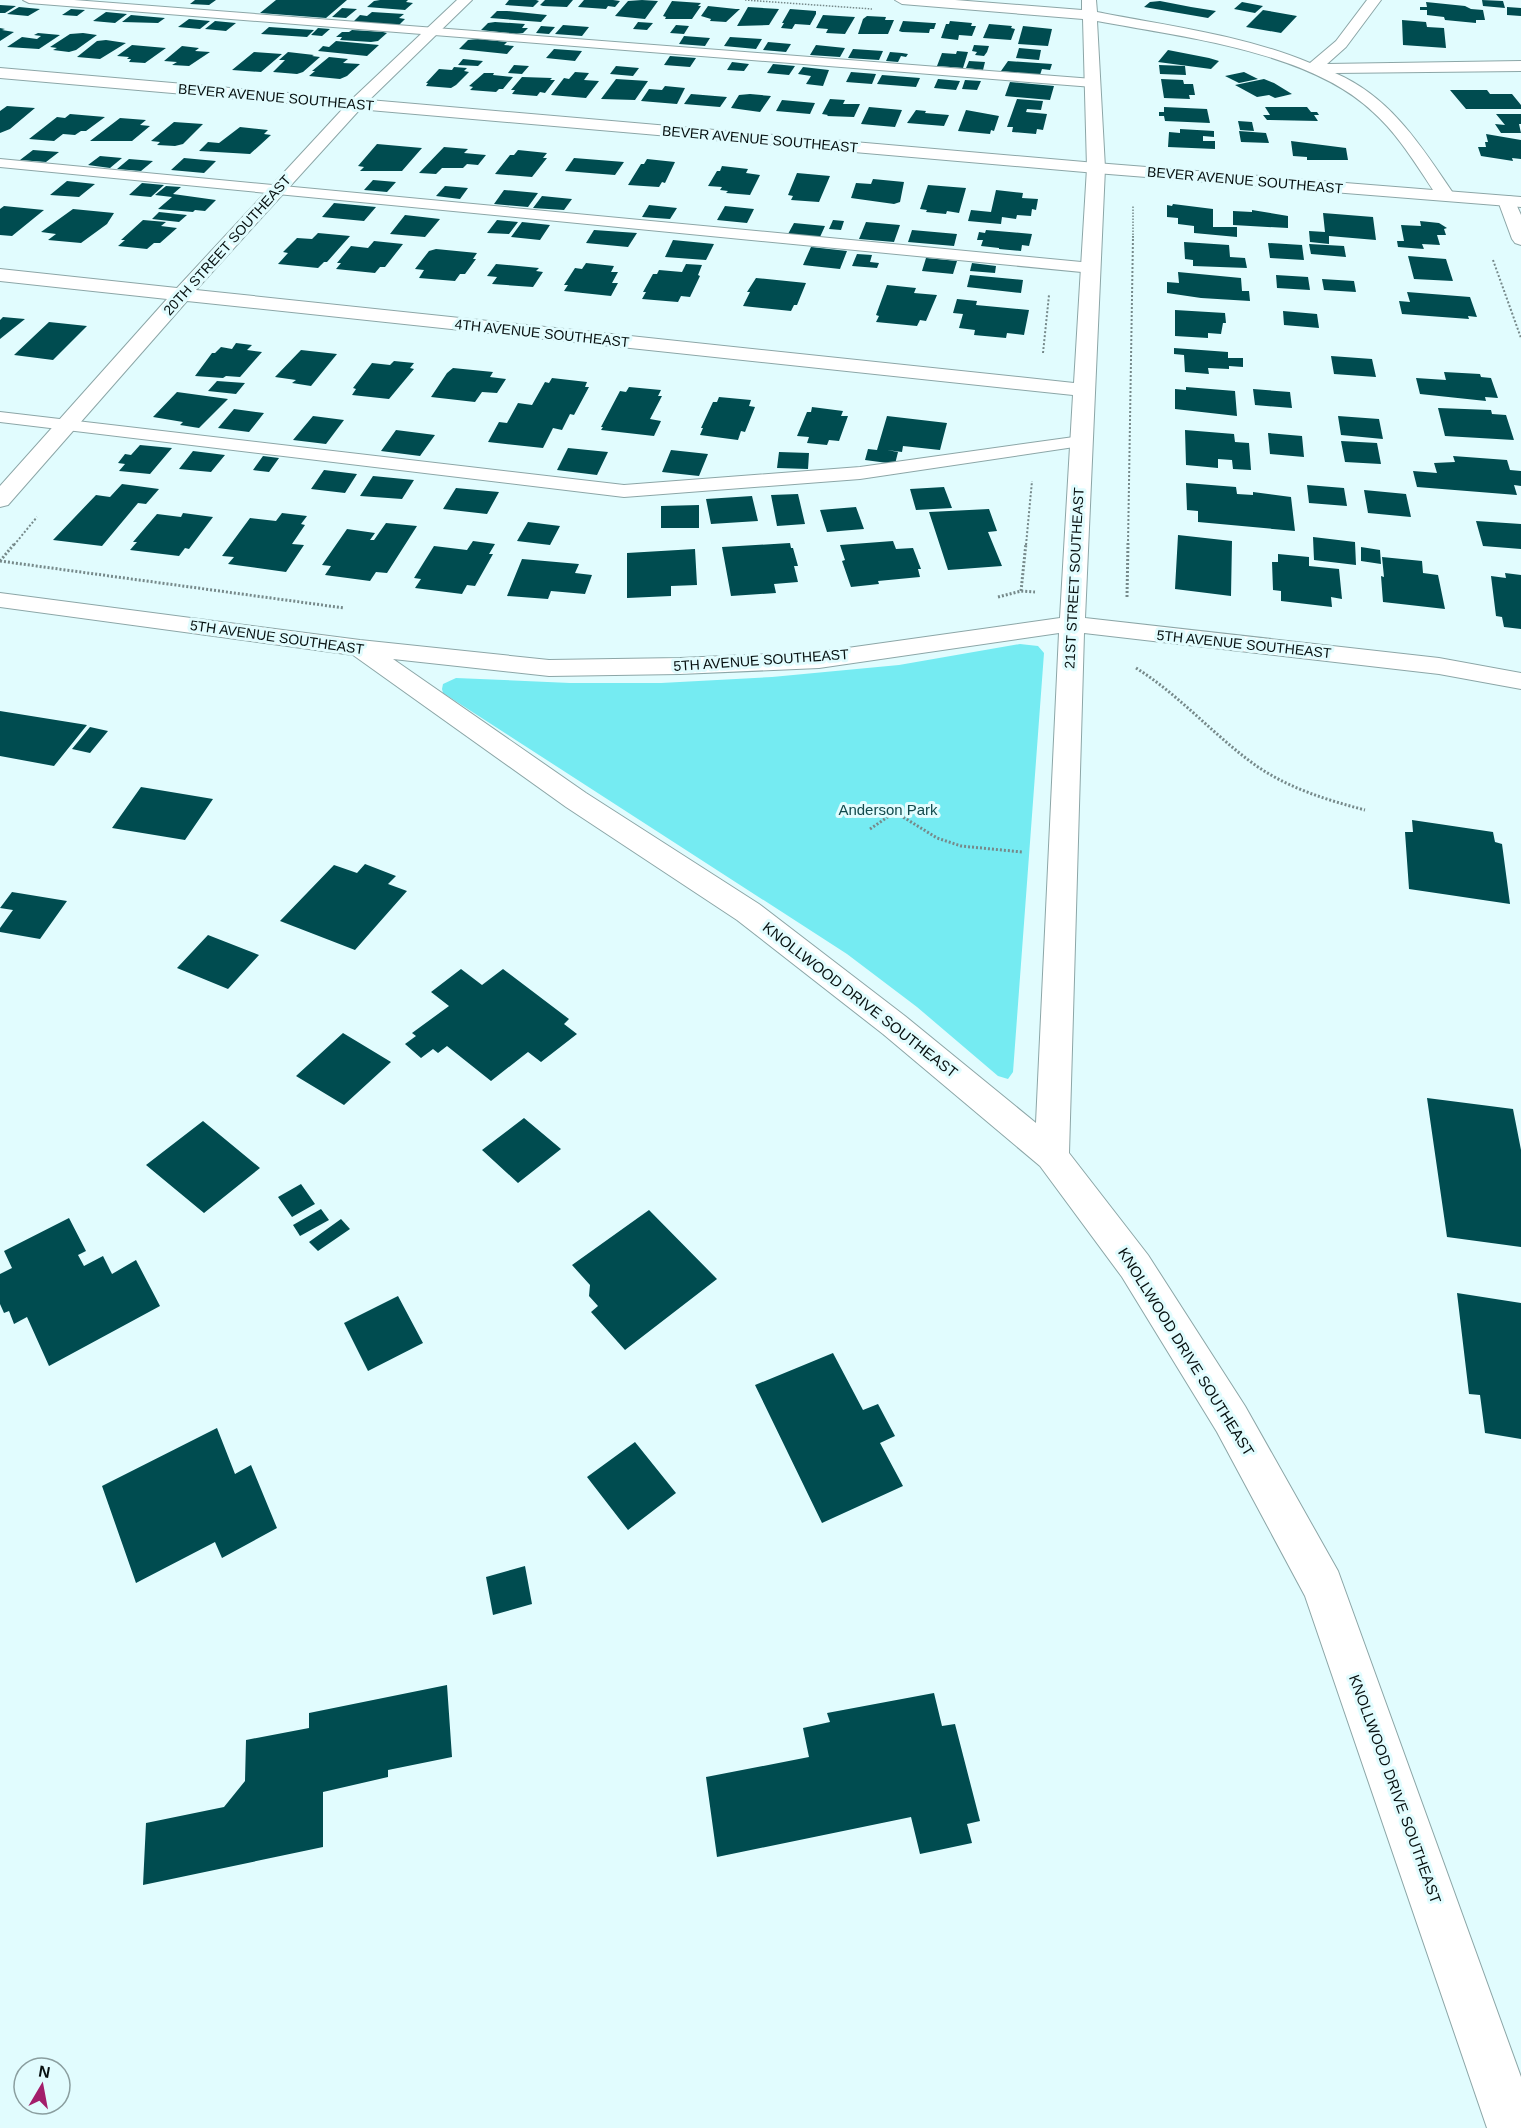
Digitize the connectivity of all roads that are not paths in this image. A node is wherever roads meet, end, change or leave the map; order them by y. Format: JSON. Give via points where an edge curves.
{"nodes":[{"id":1,"x":29,"y":0,"type":"edge"},
{"id":2,"x":465,"y":0,"type":"edge"},
{"id":3,"x":902,"y":0,"type":"edge"},
{"id":4,"x":1374,"y":0,"type":"edge"},
{"id":5,"x":1089,"y":7,"type":"edge"},
{"id":6,"x":432,"y":32,"type":"junction"},
{"id":7,"x":1521,"y":66,"type":"edge"},
{"id":8,"x":1312,"y":69,"type":"junction"},
{"id":9,"x":0,"y":73,"type":"edge"},
{"id":10,"x":1093,"y":84,"type":"junction"},
{"id":11,"x":356,"y":104,"type":"junction"},
{"id":12,"x":0,"y":163,"type":"edge"},
{"id":13,"x":1096,"y":168,"type":"junction"},
{"id":14,"x":277,"y":190,"type":"junction"},
{"id":15,"x":1446,"y":196,"type":"junction"},
{"id":16,"x":1514,"y":201,"type":"edge"},
{"id":17,"x":1521,"y":237,"type":"edge"},
{"id":18,"x":1092,"y":268,"type":"junction"},
{"id":19,"x":0,"y":275,"type":"edge"},
{"id":20,"x":181,"y":295,"type":"junction"},
{"id":21,"x":1084,"y":390,"type":"junction"},
{"id":22,"x":0,"y":417,"type":"edge"},
{"id":23,"x":66,"y":425,"type":"junction"},
{"id":24,"x":1081,"y":441,"type":"junction"},
{"id":25,"x":0,"y":501,"type":"edge"},
{"id":26,"x":0,"y":600,"type":"edge"},
{"id":27,"x":1072,"y":624,"type":"junction"},
{"id":28,"x":360,"y":648,"type":"junction"},
{"id":29,"x":1521,"y":681,"type":"edge"},
{"id":30,"x":1052,"y":1156,"type":"junction"},
{"id":31,"x":1512,"y":2128,"type":"edge"}],
"edges":[{"from":1,"to":6,"type":"lane"},
{"from":2,"to":6,"type":"street","name":"20TH STREET SOUTHEAST"},
{"from":3,"to":5,"type":"street"},
{"from":4,"to":8,"type":"street","via":[[1341,44]]},
{"from":5,"to":8,"type":"street","via":[[1276,54]]},
{"from":5,"to":10,"type":"street","name":"21ST STREET SOUTHEAST"},
{"from":6,"to":10,"type":"lane"},
{"from":6,"to":11,"type":"street","name":"20TH STREET SOUTHEAST"},
{"from":7,"to":8,"type":"street"},
{"from":8,"to":15,"type":"street","via":[[1352,87],[1384,114],[1413,147]]},
{"from":9,"to":11,"type":"street","name":"BEVER AVENUE SOUTHEAST"},
{"from":10,"to":13,"type":"street","name":"21ST STREET SOUTHEAST"},
{"from":11,"to":13,"type":"street","name":"BEVER AVENUE SOUTHEAST"},
{"from":11,"to":14,"type":"street","name":"20TH STREET SOUTHEAST"},
{"from":12,"to":14,"type":"lane"},
{"from":13,"to":15,"type":"street","name":"BEVER AVENUE SOUTHEAST"},
{"from":13,"to":18,"type":"street","name":"21ST STREET SOUTHEAST"},
{"from":14,"to":18,"type":"lane"},
{"from":14,"to":20,"type":"street","name":"20TH STREET SOUTHEAST"},
{"from":15,"to":16,"type":"street","name":"BEVER AVENUE SOUTHEAST"},
{"from":16,"to":17,"type":"street"},
{"from":18,"to":21,"type":"street","name":"21ST STREET SOUTHEAST"},
{"from":19,"to":20,"type":"street","name":"4TH AVENUE SOUTHEAST"},
{"from":20,"to":21,"type":"street","name":"4TH AVENUE SOUTHEAST"},
{"from":20,"to":23,"type":"street","name":"20TH STREET SOUTHEAST"},
{"from":21,"to":24,"type":"street","name":"21ST STREET SOUTHEAST"},
{"from":22,"to":23,"type":"lane"},
{"from":23,"to":24,"type":"lane","via":[[624,491],[860,473]]},
{"from":23,"to":25,"type":"street","name":"20TH STREET SOUTHEAST"},
{"from":24,"to":27,"type":"street","name":"21ST STREET SOUTHEAST"},
{"from":26,"to":28,"type":"street","name":"5TH AVENUE SOUTHEAST"},
{"from":27,"to":28,"type":"street","name":"5TH AVENUE SOUTHEAST","via":[[819,660],[680,666],[549,668]]},
{"from":27,"to":29,"type":"street","name":"5TH AVENUE SOUTHEAST","via":[[1440,666]]},
{"from":27,"to":30,"type":"street","name":"21ST STREET SOUTHEAST"},
{"from":28,"to":30,"type":"street","name":"KNOLLWOOD DRIVE SOUTHEAST","via":[[576,800],[748,912],[894,1025]]},
{"from":30,"to":31,"type":"street","name":"KNOLLWOOD DRIVE SOUTHEAST","via":[[1135,1266],[1220,1400],[1323,1586]]}]}
